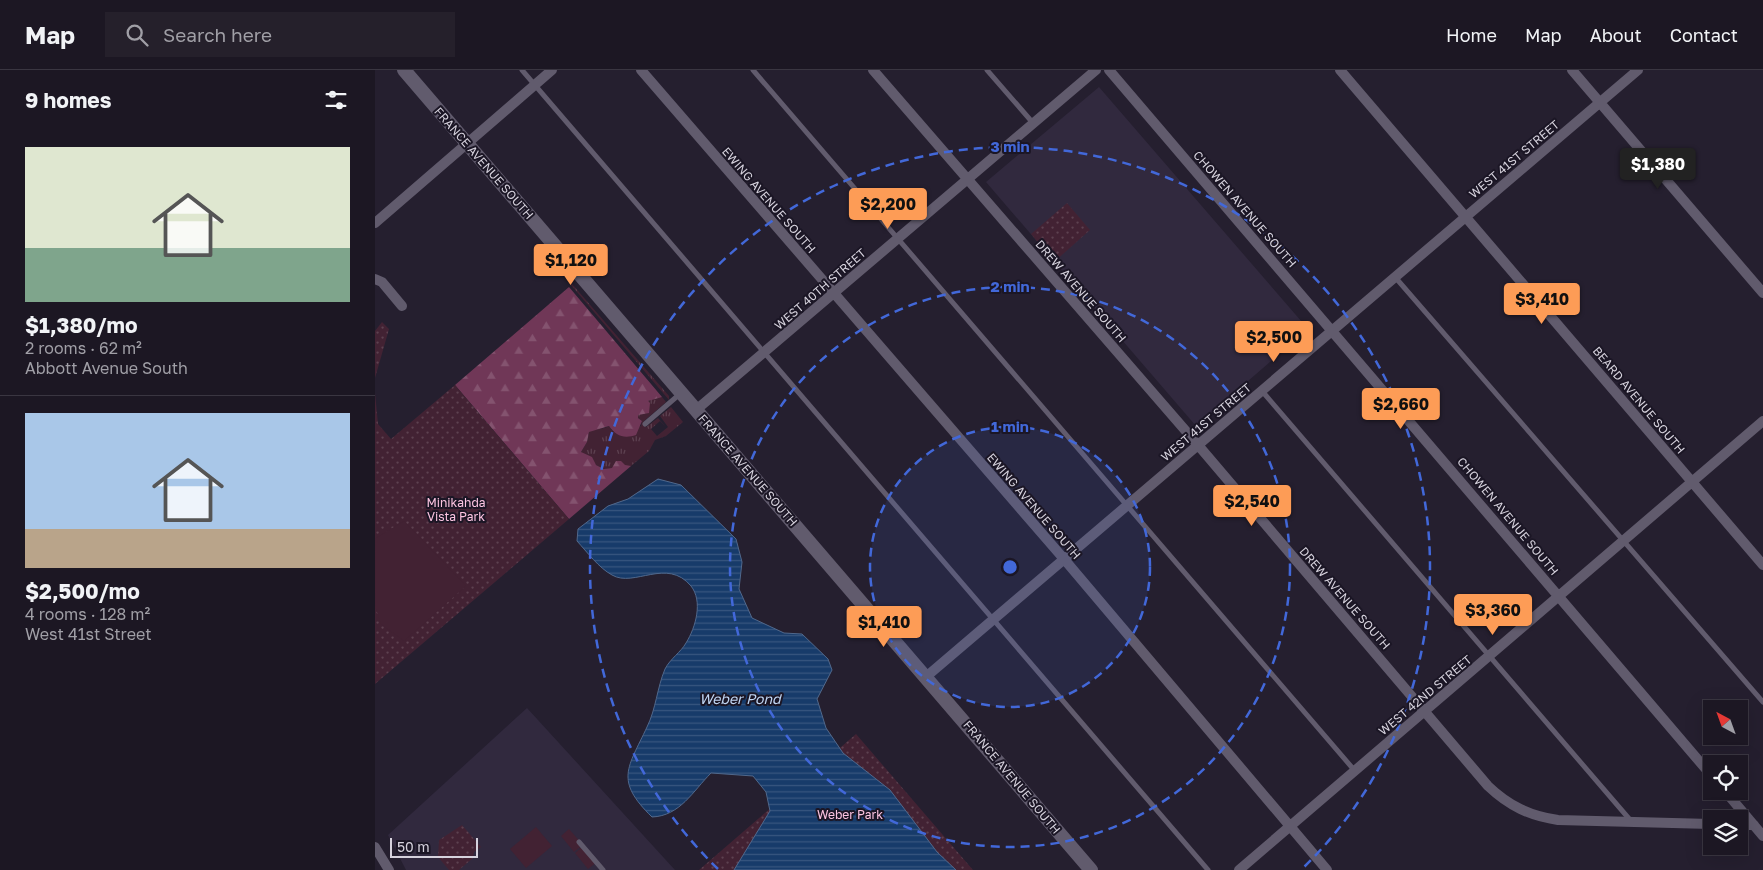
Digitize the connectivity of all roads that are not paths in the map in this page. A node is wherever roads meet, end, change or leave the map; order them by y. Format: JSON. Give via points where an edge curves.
{"nodes":[{"id":1,"x":405,"y":70,"type":"edge"},
{"id":2,"x":522,"y":70,"type":"edge"},
{"id":3,"x":553,"y":70,"type":"edge"},
{"id":4,"x":641,"y":70,"type":"edge"},
{"id":5,"x":753,"y":70,"type":"edge"},
{"id":6,"x":873,"y":70,"type":"edge"},
{"id":7,"x":987,"y":70,"type":"edge"},
{"id":8,"x":1096,"y":70,"type":"edge"},
{"id":9,"x":1109,"y":70,"type":"edge"},
{"id":10,"x":1340,"y":70,"type":"edge"},
{"id":11,"x":1572,"y":70,"type":"edge"},
{"id":12,"x":1638,"y":70,"type":"edge"},
{"id":13,"x":535,"y":85,"type":"junction"},
{"id":14,"x":1600,"y":103,"type":"junction"},
{"id":15,"x":1033,"y":123,"type":"junction"},
{"id":16,"x":467,"y":143,"type":"junction"},
{"id":17,"x":968,"y":179,"type":"junction"},
{"id":18,"x":1466,"y":217,"type":"junction"},
{"id":19,"x":375,"y":223,"type":"edge"},
{"id":20,"x":897,"y":239,"type":"junction"},
{"id":21,"x":1395,"y":277,"type":"junction"},
{"id":22,"x":375,"y":279,"type":"edge"},
{"id":23,"x":1763,"y":293,"type":"edge"},
{"id":24,"x":833,"y":294,"type":"junction"},
{"id":25,"x":401,"y":306,"type":"dead end"},
{"id":26,"x":1333,"y":330,"type":"junction"},
{"id":27,"x":764,"y":353,"type":"junction"},
{"id":28,"x":1262,"y":390,"type":"junction"},
{"id":29,"x":681,"y":392,"type":"junction"},
{"id":30,"x":697,"y":410,"type":"junction"},
{"id":31,"x":1763,"y":421,"type":"edge"},
{"id":32,"x":645,"y":424,"type":"dead end"},
{"id":33,"x":1198,"y":445,"type":"junction"},
{"id":34,"x":1693,"y":483,"type":"junction"},
{"id":35,"x":1127,"y":505,"type":"junction"},
{"id":36,"x":1623,"y":541,"type":"junction"},
{"id":37,"x":1064,"y":559,"type":"junction"},
{"id":38,"x":1763,"y":564,"type":"edge"},
{"id":39,"x":1559,"y":596,"type":"junction"},
{"id":40,"x":993,"y":620,"type":"junction"},
{"id":41,"x":1491,"y":656,"type":"junction"},
{"id":42,"x":927,"y":676,"type":"junction"},
{"id":43,"x":1763,"y":702,"type":"edge"},
{"id":44,"x":1425,"y":711,"type":"junction"},
{"id":45,"x":1703,"y":766,"type":"edge"},
{"id":46,"x":1355,"y":771,"type":"junction"},
{"id":47,"x":1733,"y":800,"type":"edge"},
{"id":48,"x":1631,"y":821,"type":"junction"},
{"id":49,"x":1703,"y":824,"type":"edge"},
{"id":50,"x":1748,"y":825,"type":"edge"},
{"id":51,"x":1754,"y":825,"type":"junction"},
{"id":52,"x":1290,"y":827,"type":"junction"},
{"id":53,"x":1763,"y":836,"type":"edge"},
{"id":54,"x":579,"y":842,"type":"dead end"},
{"id":55,"x":375,"y":847,"type":"edge"},
{"id":56,"x":389,"y":870,"type":"edge"},
{"id":57,"x":603,"y":870,"type":"edge"},
{"id":58,"x":1091,"y":870,"type":"edge"},
{"id":59,"x":1208,"y":870,"type":"edge"},
{"id":60,"x":1239,"y":870,"type":"edge"},
{"id":61,"x":1327,"y":870,"type":"edge"}],
"edges":[{"from":1,"to":16,"type":"main road","name":"FRANCE AVENUE SOUTH"},
{"from":2,"to":13,"type":"lane"},
{"from":3,"to":13,"type":"street"},
{"from":4,"to":24,"type":"street","name":"EWING AVENUE SOUTH"},
{"from":5,"to":20,"type":"lane"},
{"from":6,"to":17,"type":"street","name":"DREW AVENUE SOUTH"},
{"from":7,"to":15,"type":"lane"},
{"from":8,"to":15,"type":"street","name":"WEST 40TH STREET"},
{"from":9,"to":26,"type":"street","name":"CHOWEN AVENUE SOUTH"},
{"from":10,"to":18,"type":"street","name":"BEARD AVENUE SOUTH"},
{"from":11,"to":14,"type":"street"},
{"from":12,"to":14,"type":"street","name":"WEST 41ST STREET"},
{"from":13,"to":16,"type":"street"},
{"from":13,"to":27,"type":"lane"},
{"from":14,"to":18,"type":"street","name":"WEST 41ST STREET"},
{"from":14,"to":23,"type":"street"},
{"from":15,"to":17,"type":"street","name":"WEST 40TH STREET"},
{"from":16,"to":19,"type":"street"},
{"from":16,"to":29,"type":"main road","name":"FRANCE AVENUE SOUTH"},
{"from":17,"to":20,"type":"street","name":"WEST 40TH STREET"},
{"from":17,"to":33,"type":"street","name":"DREW AVENUE SOUTH"},
{"from":18,"to":21,"type":"street","name":"WEST 41ST STREET"},
{"from":18,"to":34,"type":"street","name":"BEARD AVENUE SOUTH"},
{"from":20,"to":24,"type":"street","name":"WEST 40TH STREET"},
{"from":20,"to":35,"type":"lane"},
{"from":21,"to":26,"type":"street","name":"WEST 41ST STREET"},
{"from":21,"to":36,"type":"lane"},
{"from":22,"to":25,"type":"street","via":[[382,282]]},
{"from":24,"to":27,"type":"street","name":"WEST 40TH STREET"},
{"from":24,"to":37,"type":"street","name":"EWING AVENUE SOUTH"},
{"from":26,"to":28,"type":"street","name":"WEST 41ST STREET"},
{"from":26,"to":39,"type":"street","name":"CHOWEN AVENUE SOUTH"},
{"from":27,"to":30,"type":"street","name":"WEST 40TH STREET"},
{"from":27,"to":40,"type":"lane"},
{"from":28,"to":33,"type":"street","name":"WEST 41ST STREET"},
{"from":28,"to":41,"type":"lane"},
{"from":29,"to":30,"type":"main road","name":"FRANCE AVENUE SOUTH"},
{"from":29,"to":32,"type":"lane"},
{"from":30,"to":42,"type":"main road","name":"FRANCE AVENUE SOUTH"},
{"from":31,"to":34,"type":"street","name":"WEST 42ND STREET"},
{"from":33,"to":35,"type":"street","name":"WEST 41ST STREET"},
{"from":33,"to":44,"type":"street","name":"DREW AVENUE SOUTH"},
{"from":34,"to":36,"type":"street","name":"WEST 42ND STREET"},
{"from":34,"to":38,"type":"street","name":"BEARD AVENUE SOUTH"},
{"from":35,"to":37,"type":"street","name":"WEST 41ST STREET"},
{"from":35,"to":46,"type":"lane"},
{"from":36,"to":39,"type":"street","name":"WEST 42ND STREET"},
{"from":36,"to":43,"type":"lane"},
{"from":37,"to":40,"type":"street","name":"WEST 41ST STREET"},
{"from":37,"to":52,"type":"street","name":"EWING AVENUE SOUTH"},
{"from":39,"to":41,"type":"street","name":"WEST 42ND STREET"},
{"from":39,"to":45,"type":"street","name":"CHOWEN AVENUE SOUTH"},
{"from":40,"to":42,"type":"street","name":"WEST 41ST STREET"},
{"from":40,"to":59,"type":"lane"},
{"from":41,"to":44,"type":"street","name":"WEST 42ND STREET"},
{"from":41,"to":48,"type":"lane"},
{"from":42,"to":58,"type":"main road","name":"FRANCE AVENUE SOUTH"},
{"from":44,"to":46,"type":"street","name":"WEST 42ND STREET"},
{"from":44,"to":48,"type":"street","name":"DREW AVENUE SOUTH","via":[[1488,786],[1520,810],[1558,820]]},
{"from":46,"to":52,"type":"street","name":"WEST 42ND STREET"},
{"from":47,"to":51,"type":"street"},
{"from":48,"to":49,"type":"street","name":"DREW AVENUE SOUTH"},
{"from":50,"to":51,"type":"street"},
{"from":51,"to":53,"type":"street"},
{"from":52,"to":60,"type":"street","name":"WEST 42ND STREET"},
{"from":52,"to":61,"type":"street","name":"EWING AVENUE SOUTH"},
{"from":54,"to":57,"type":"lane"},
{"from":55,"to":56,"type":"street"}]}
